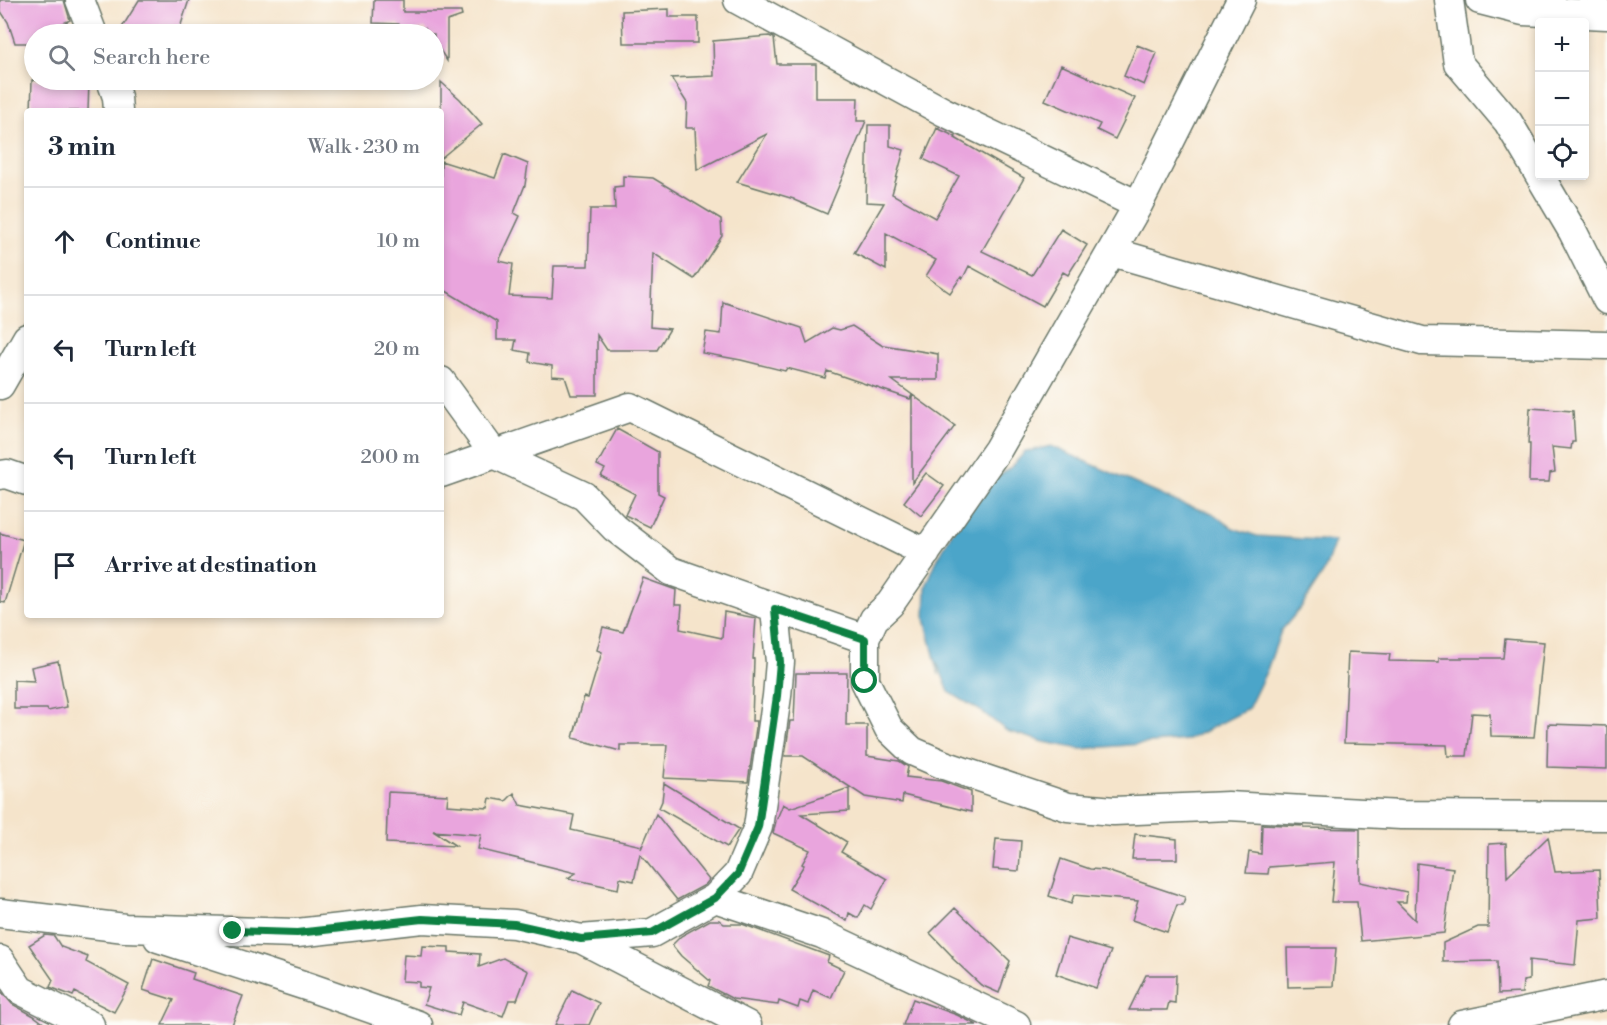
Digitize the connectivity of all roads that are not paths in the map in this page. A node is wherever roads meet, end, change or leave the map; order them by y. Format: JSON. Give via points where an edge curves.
{"nodes":[{"id":1,"x":80,"y":0,"type":"edge"},
{"id":2,"x":738,"y":0,"type":"edge"},
{"id":3,"x":1241,"y":0,"type":"edge"},
{"id":4,"x":1449,"y":0,"type":"edge"},
{"id":5,"x":1480,"y":0,"type":"edge"},
{"id":6,"x":1607,"y":15,"type":"edge"},
{"id":7,"x":89,"y":24,"type":"edge"},
{"id":8,"x":115,"y":90,"type":"edge"},
{"id":9,"x":118,"y":108,"type":"edge"},
{"id":10,"x":1138,"y":205,"type":"junction"},
{"id":11,"x":1112,"y":252,"type":"junction"},
{"id":12,"x":1607,"y":300,"type":"edge"},
{"id":13,"x":24,"y":343,"type":"edge"},
{"id":14,"x":1607,"y":345,"type":"edge"},
{"id":15,"x":0,"y":385,"type":"edge"},
{"id":16,"x":444,"y":385,"type":"edge"},
{"id":17,"x":494,"y":454,"type":"junction"},
{"id":18,"x":444,"y":472,"type":"edge"},
{"id":19,"x":0,"y":475,"type":"edge"},
{"id":20,"x":24,"y":480,"type":"edge"},
{"id":21,"x":926,"y":553,"type":"junction"},
{"id":22,"x":775,"y":609,"type":"junction"},
{"id":23,"x":865,"y":639,"type":"junction"},
{"id":24,"x":1607,"y":816,"type":"edge"},
{"id":25,"x":715,"y":898,"type":"junction"},
{"id":26,"x":0,"y":913,"type":"edge"},
{"id":27,"x":125,"y":928,"type":"junction"},
{"id":28,"x":581,"y":939,"type":"junction"},
{"id":29,"x":0,"y":960,"type":"edge"},
{"id":30,"x":1607,"y":995,"type":"edge"},
{"id":31,"x":90,"y":1025,"type":"edge"},
{"id":32,"x":418,"y":1025,"type":"edge"},
{"id":33,"x":747,"y":1025,"type":"edge"},
{"id":34,"x":1016,"y":1025,"type":"edge"},
{"id":35,"x":1461,"y":1025,"type":"edge"}],
"edges":[{"from":1,"to":7,"type":"street"},
{"from":2,"to":10,"type":"street","via":[[944,112]]},
{"from":3,"to":10,"type":"street"},
{"from":4,"to":12,"type":"street","via":[[1458,63],[1508,122],[1573,232]]},
{"from":5,"to":6,"type":"street","via":[[1523,11]]},
{"from":8,"to":9,"type":"street"},
{"from":10,"to":11,"type":"street"},
{"from":11,"to":14,"type":"street","via":[[1422,341]]},
{"from":11,"to":21,"type":"street","via":[[998,449]]},
{"from":13,"to":15,"type":"street"},
{"from":16,"to":17,"type":"street"},
{"from":17,"to":18,"type":"street"},
{"from":17,"to":21,"type":"street","via":[[630,406]]},
{"from":17,"to":22,"type":"street","via":[[584,496],[615,528],[671,570]]},
{"from":19,"to":20,"type":"street"},
{"from":21,"to":23,"type":"street","via":[[890,604],[874,619]]},
{"from":22,"to":23,"type":"street"},
{"from":22,"to":25,"type":"street","via":[[780,662],[758,827],[738,874]]},
{"from":23,"to":24,"type":"street","via":[[865,681],[889,729],[912,751],[1068,807],[1114,811],[1228,806],[1401,815]]},
{"from":25,"to":28,"type":"street","via":[[652,933]]},
{"from":25,"to":34,"type":"street","via":[[822,934]]},
{"from":26,"to":27,"type":"street"},
{"from":27,"to":28,"type":"street","via":[[297,933],[422,919],[514,924]]},
{"from":27,"to":32,"type":"street"},
{"from":28,"to":33,"type":"street"},
{"from":29,"to":31,"type":"street","via":[[20,990]]},
{"from":30,"to":35,"type":"street"}]}
